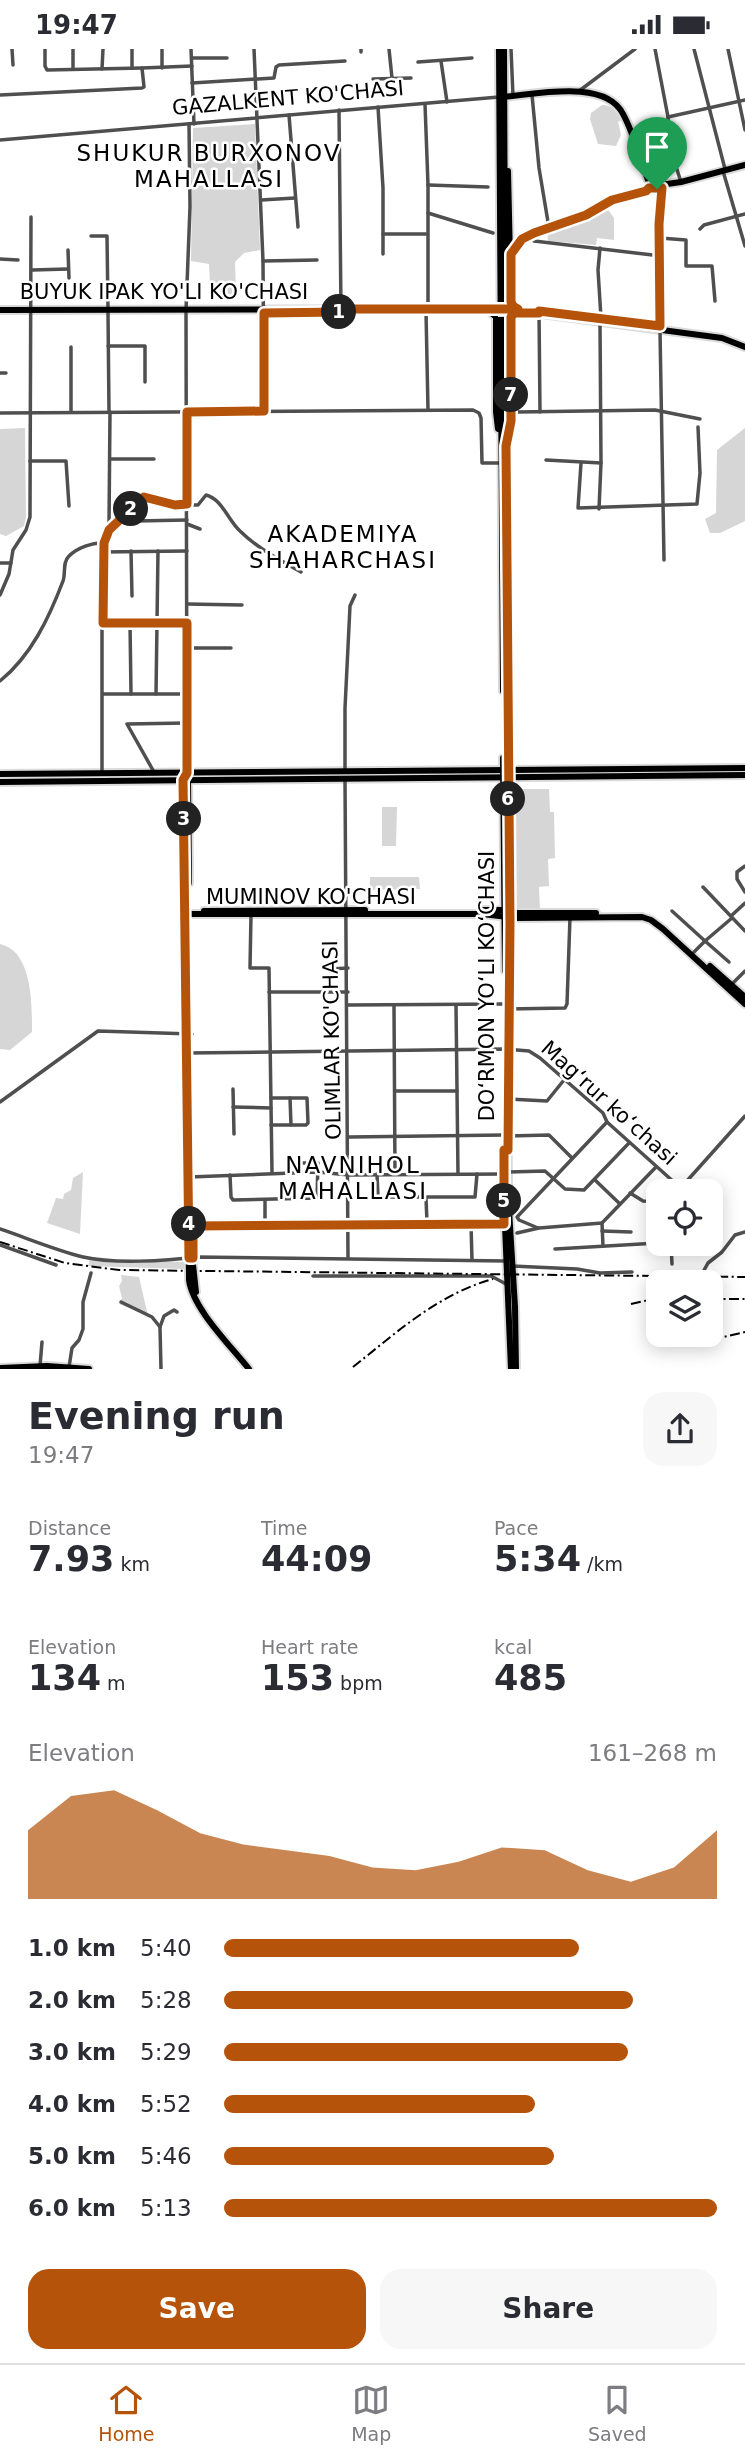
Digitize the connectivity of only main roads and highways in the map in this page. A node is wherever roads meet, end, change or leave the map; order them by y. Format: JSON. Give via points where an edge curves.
{"nodes":[{"id":1,"x":501,"y":49,"type":"edge"},
{"id":2,"x":590,"y":83,"type":"road end"},
{"id":3,"x":595,"y":93,"type":"junction"},
{"id":4,"x":501,"y":97,"type":"junction"},
{"id":5,"x":505,"y":158,"type":"junction"},
{"id":6,"x":745,"y":166,"type":"edge"},
{"id":7,"x":514,"y":310,"type":"junction"},
{"id":8,"x":495,"y":311,"type":"junction"},
{"id":9,"x":0,"y":312,"type":"edge"},
{"id":10,"x":745,"y":345,"type":"edge"},
{"id":11,"x":504,"y":446,"type":"junction"},
{"id":12,"x":504,"y":463,"type":"junction"},
{"id":13,"x":507,"y":755,"type":"junction"},
{"id":14,"x":524,"y":770,"type":"junction"},
{"id":15,"x":744,"y":772,"type":"edge"},
{"id":16,"x":0,"y":774,"type":"edge"},
{"id":17,"x":505,"y":774,"type":"junction"},
{"id":18,"x":186,"y":778,"type":"junction"},
{"id":19,"x":0,"y":782,"type":"edge"},
{"id":20,"x":346,"y":912,"type":"junction"},
{"id":21,"x":188,"y":913,"type":"junction"},
{"id":22,"x":508,"y":914,"type":"junction"},
{"id":23,"x":700,"y":960,"type":"junction"},
{"id":24,"x":730,"y":987,"type":"junction"},
{"id":25,"x":745,"y":997,"type":"edge"},
{"id":26,"x":745,"y":1004,"type":"edge"},
{"id":27,"x":505,"y":1049,"type":"junction"},
{"id":28,"x":506,"y":1136,"type":"junction"},
{"id":29,"x":505,"y":1173,"type":"junction"},
{"id":30,"x":191,"y":1258,"type":"junction"},
{"id":31,"x":509,"y":1264,"type":"junction"},
{"id":32,"x":237,"y":1355,"type":"junction"},
{"id":33,"x":0,"y":1368,"type":"edge"},
{"id":34,"x":53,"y":1368,"type":"edge"},
{"id":35,"x":89,"y":1369,"type":"edge"},
{"id":36,"x":240,"y":1369,"type":"edge"},
{"id":37,"x":251,"y":1369,"type":"edge"},
{"id":38,"x":513,"y":1369,"type":"edge"}],
"edges":[{"from":1,"to":4,"type":"main road","name":"DO‘RMON YO‘LI KO‘CHASI"},
{"from":2,"to":3,"type":"main road"},
{"from":3,"to":4,"type":"main road","name":"GAZALKENT KO'CHASI"},
{"from":3,"to":6,"type":"main road","via":[[618,110],[651,187]]},
{"from":4,"to":5,"type":"main road","name":"DO‘RMON YO‘LI KO‘CHASI"},
{"from":4,"to":11,"type":"main road","name":"DO‘RMON YO‘LI KO‘CHASI"},
{"from":5,"to":7,"type":"main road","via":[[510,180]]},
{"from":5,"to":11,"type":"main road","name":"DO‘RMON YO‘LI KO‘CHASI"},
{"from":7,"to":8,"type":"main road","name":"BUYUK IPAK YO'LI KO'CHASI","bridge":true},
{"from":7,"to":10,"type":"main road","name":"BUYUK IPAK YO'LI KO'CHASI","via":[[660,328]]},
{"from":7,"to":11,"type":"main road","via":[[511,421]]},
{"from":8,"to":9,"type":"main road","name":"BUYUK IPAK YO'LI KO'CHASI"},
{"from":8,"to":11,"type":"main road","via":[[496,412]]},
{"from":11,"to":12,"type":"main road","name":"DO‘RMON YO‘LI KO‘CHASI"},
{"from":12,"to":13,"type":"main road","name":"DO‘RMON YO‘LI KO‘CHASI"},
{"from":12,"to":17,"type":"main road","name":"DO‘RMON YO‘LI KO‘CHASI"},
{"from":13,"to":14,"type":"main road","via":[[512,765]]},
{"from":13,"to":17,"type":"main road","name":"DO‘RMON YO‘LI KO‘CHASI"},
{"from":14,"to":15,"type":"main road"},
{"from":14,"to":17,"type":"main road"},
{"from":15,"to":17,"type":"main road"},
{"from":16,"to":18,"type":"main road","via":[[154,773]]},
{"from":17,"to":18,"type":"main road"},
{"from":17,"to":22,"type":"main road","name":"DO‘RMON YO‘LI KO‘CHASI"},
{"from":18,"to":19,"type":"main road"},
{"from":18,"to":21,"type":"main road"},
{"from":20,"to":21,"type":"main road","name":"MUMINOV KO'CHASI"},
{"from":20,"to":21,"type":"main road","name":"MUMINOV KO'CHASI"},
{"from":20,"to":22,"type":"main road","name":"MUMINOV KO'CHASI"},
{"from":21,"to":30,"type":"main road"},
{"from":22,"to":23,"type":"main road","via":[[649,919]]},
{"from":22,"to":23,"type":"main road","via":[[641,913]]},
{"from":22,"to":27,"type":"main road","name":"DO‘RMON YO‘LI KO‘CHASI"},
{"from":23,"to":24,"type":"main road"},
{"from":24,"to":25,"type":"main road"},
{"from":24,"to":26,"type":"main road"},
{"from":27,"to":28,"type":"main road","name":"DO‘RMON YO‘LI KO‘CHASI"},
{"from":27,"to":28,"type":"main road","name":"DO‘RMON YO‘LI KO‘CHASI"},
{"from":28,"to":29,"type":"main road","name":"DO‘RMON YO‘LI KO‘CHASI"},
{"from":29,"to":31,"type":"main road","name":"DO‘RMON YO‘LI KO‘CHASI"},
{"from":29,"to":31,"type":"main road","name":"DO‘RMON YO‘LI KO‘CHASI"},
{"from":30,"to":32,"type":"main road","via":[[192,1293]]},
{"from":30,"to":37,"type":"main road","via":[[199,1299]]},
{"from":31,"to":38,"type":"main road","name":"DO‘RMON YO‘LI KO‘CHASI"},
{"from":31,"to":38,"type":"main road","name":"DO‘RMON YO‘LI KO‘CHASI"},
{"from":32,"to":36,"type":"main road"},
{"from":32,"to":37,"type":"main road"},
{"from":33,"to":34,"type":"main road"},
{"from":34,"to":35,"type":"main road"}]}
